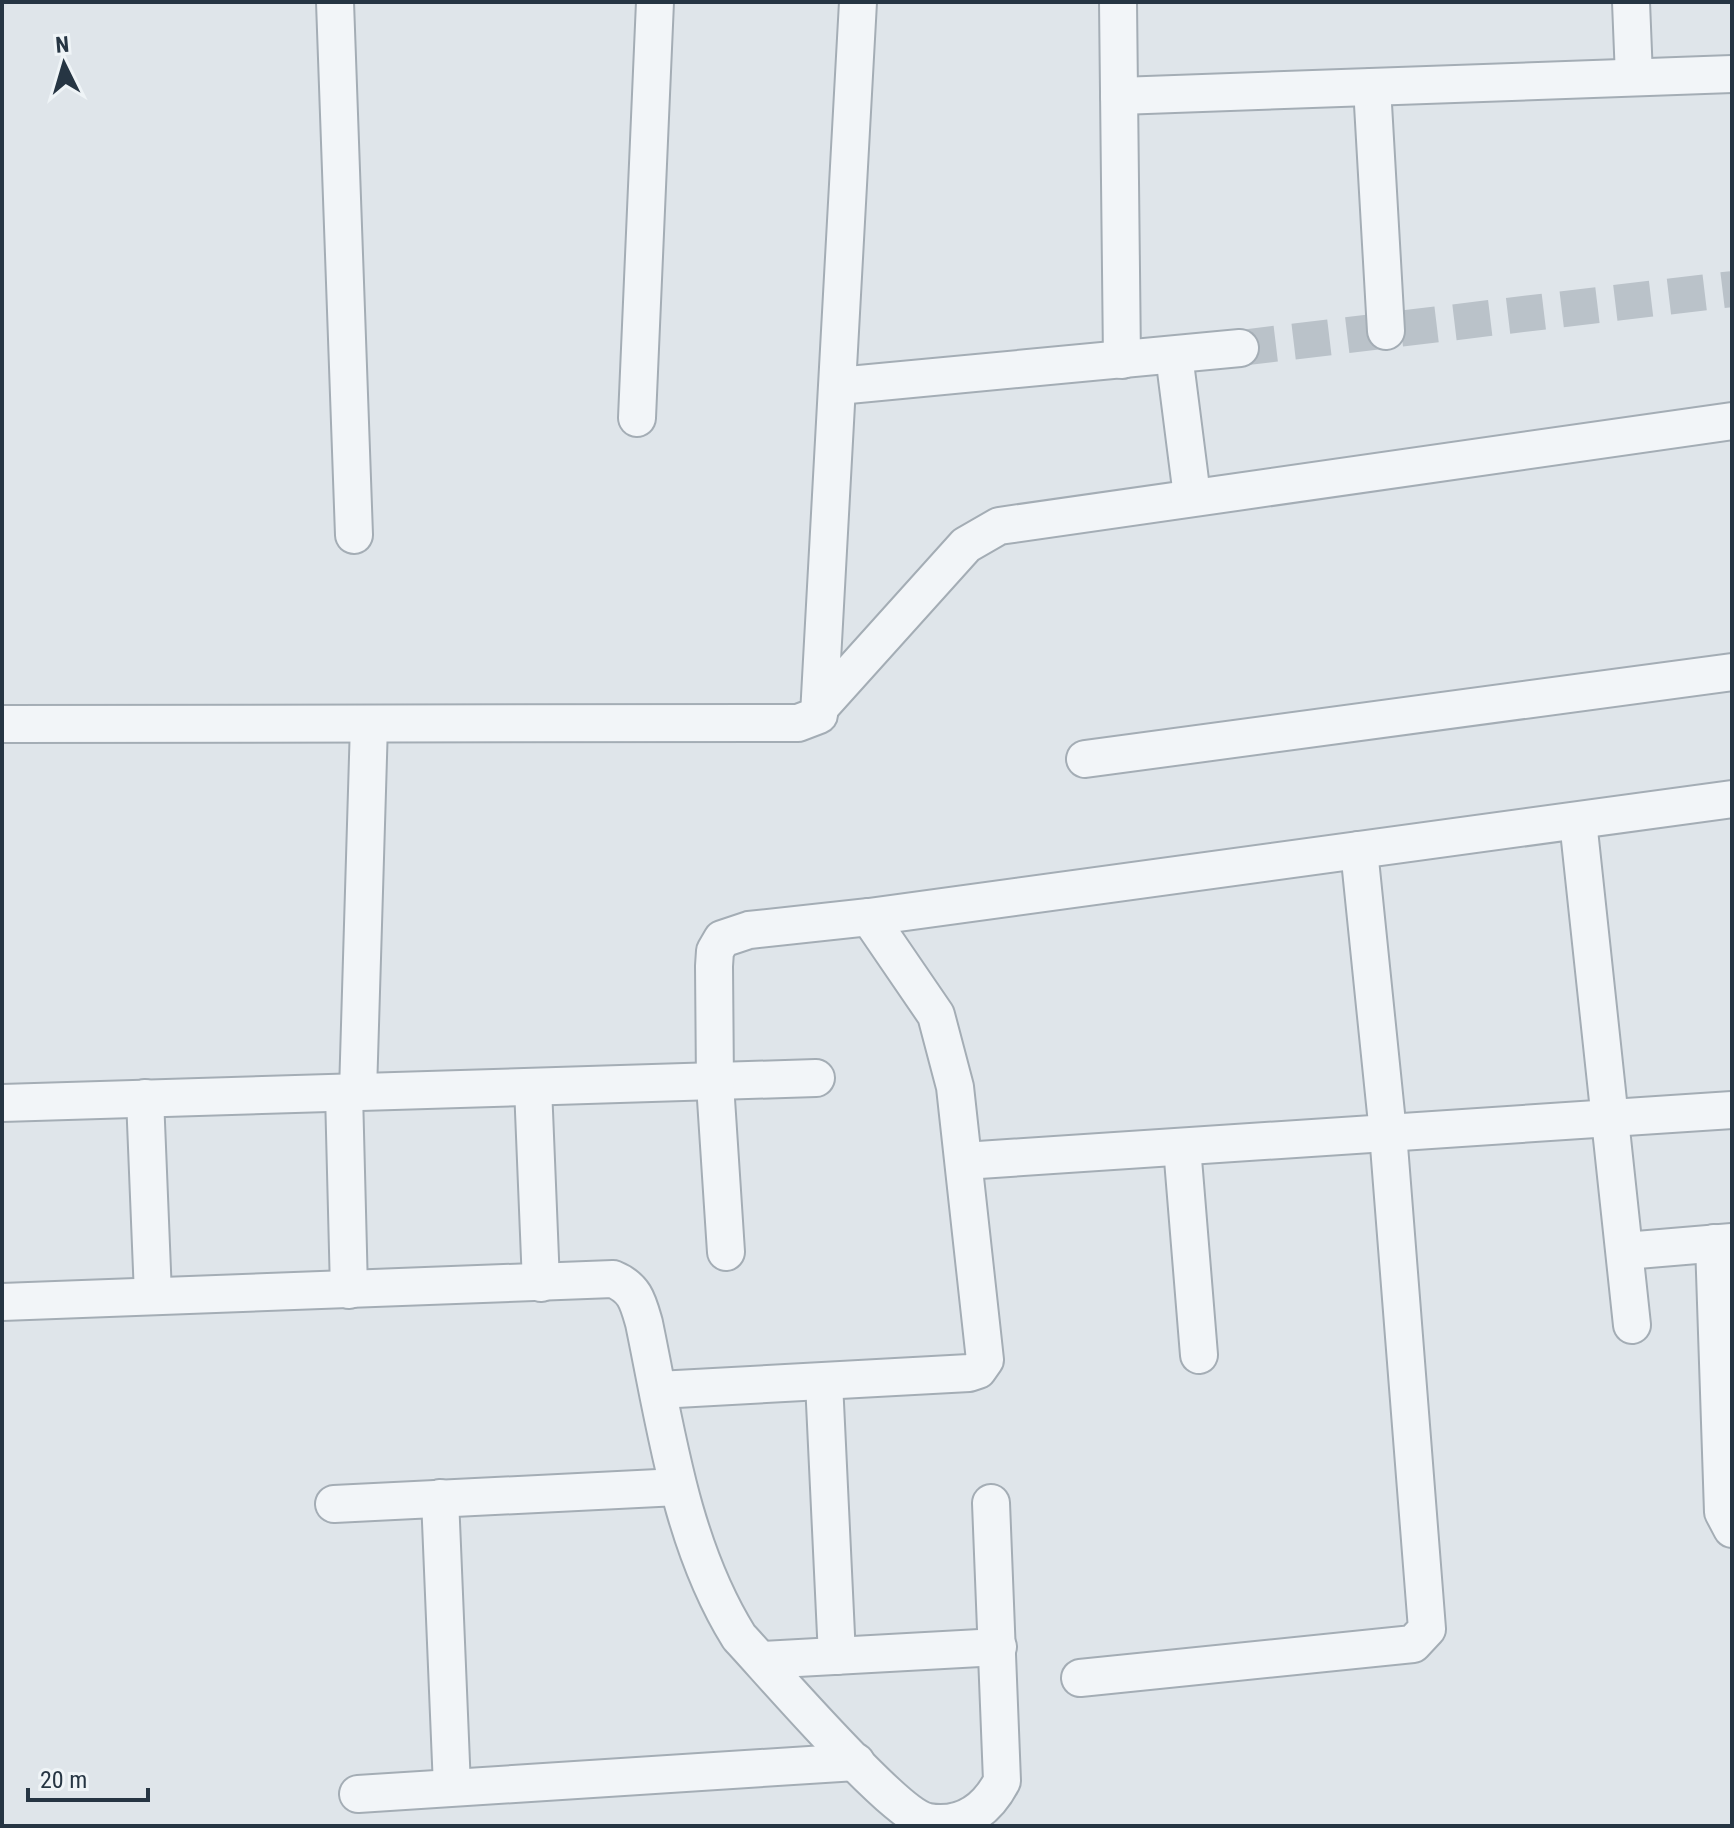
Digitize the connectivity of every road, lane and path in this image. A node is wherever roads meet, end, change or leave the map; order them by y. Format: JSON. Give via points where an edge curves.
{"nodes":[{"id":1,"x":335,"y":2,"type":"edge"},
{"id":2,"x":655,"y":2,"type":"edge"},
{"id":3,"x":858,"y":2,"type":"edge"},
{"id":4,"x":1118,"y":2,"type":"edge"},
{"id":5,"x":1631,"y":2,"type":"edge"},
{"id":6,"x":1732,"y":74,"type":"edge"},
{"id":7,"x":1634,"y":77,"type":"junction"},
{"id":8,"x":1372,"y":87,"type":"junction"},
{"id":9,"x":1119,"y":96,"type":"junction"},
{"id":10,"x":1386,"y":331,"type":"dead end"},
{"id":11,"x":1240,"y":348,"type":"tunnel mouth"},
{"id":12,"x":1174,"y":355,"type":"junction"},
{"id":13,"x":1122,"y":360,"type":"junction"},
{"id":14,"x":838,"y":386,"type":"junction"},
{"id":15,"x":637,"y":418,"type":"dead end"},
{"id":16,"x":1732,"y":421,"type":"edge"},
{"id":17,"x":1192,"y":496,"type":"junction"},
{"id":18,"x":354,"y":535,"type":"dead end"},
{"id":19,"x":1732,"y":672,"type":"edge"},
{"id":20,"x":822,"y":705,"type":"junction"},
{"id":21,"x":2,"y":724,"type":"edge"},
{"id":22,"x":369,"y":724,"type":"junction"},
{"id":23,"x":1085,"y":759,"type":"dead end"},
{"id":24,"x":1732,"y":799,"type":"edge"},
{"id":25,"x":1578,"y":821,"type":"junction"},
{"id":26,"x":1359,"y":850,"type":"junction"},
{"id":27,"x":869,"y":917,"type":"junction"},
{"id":28,"x":816,"y":1078,"type":"dead end"},
{"id":29,"x":715,"y":1084,"type":"junction"},
{"id":30,"x":533,"y":1087,"type":"junction"},
{"id":31,"x":351,"y":1093,"type":"junction"},
{"id":32,"x":145,"y":1098,"type":"junction"},
{"id":33,"x":2,"y":1103,"type":"edge"},
{"id":34,"x":1732,"y":1110,"type":"edge"},
{"id":35,"x":1612,"y":1118,"type":"junction"},
{"id":36,"x":1388,"y":1133,"type":"junction"},
{"id":37,"x":1182,"y":1147,"type":"junction"},
{"id":38,"x":964,"y":1161,"type":"junction"},
{"id":39,"x":1723,"y":1242,"type":"edge"},
{"id":40,"x":1625,"y":1251,"type":"junction"},
{"id":41,"x":726,"y":1252,"type":"dead end"},
{"id":42,"x":541,"y":1283,"type":"junction"},
{"id":43,"x":349,"y":1290,"type":"junction"},
{"id":44,"x":153,"y":1295,"type":"junction"},
{"id":45,"x":2,"y":1302,"type":"edge"},
{"id":46,"x":1632,"y":1325,"type":"dead end"},
{"id":47,"x":1199,"y":1355,"type":"dead end"},
{"id":48,"x":824,"y":1382,"type":"junction"},
{"id":49,"x":658,"y":1390,"type":"junction"},
{"id":50,"x":678,"y":1487,"type":"junction"},
{"id":51,"x":440,"y":1498,"type":"junction"},
{"id":52,"x":991,"y":1503,"type":"dead end"},
{"id":53,"x":334,"y":1504,"type":"dead end"},
{"id":54,"x":1732,"y":1529,"type":"edge"},
{"id":55,"x":998,"y":1647,"type":"junction"},
{"id":56,"x":837,"y":1656,"type":"junction"},
{"id":57,"x":761,"y":1660,"type":"junction"},
{"id":58,"x":1080,"y":1678,"type":"dead end"},
{"id":59,"x":856,"y":1762,"type":"junction"},
{"id":60,"x":452,"y":1787,"type":"junction"},
{"id":61,"x":358,"y":1794,"type":"dead end"},
{"id":62,"x":962,"y":1824,"type":"edge"}],
"edges":[{"from":1,"to":18,"type":"street"},
{"from":2,"to":15,"type":"street"},
{"from":3,"to":14,"type":"street"},
{"from":4,"to":9,"type":"street"},
{"from":5,"to":7,"type":"street"},
{"from":6,"to":7,"type":"street"},
{"from":7,"to":8,"type":"street"},
{"from":8,"to":9,"type":"street"},
{"from":8,"to":10,"type":"street"},
{"from":9,"to":13,"type":"street"},
{"from":11,"to":12,"type":"street"},
{"from":12,"to":13,"type":"street"},
{"from":12,"to":17,"type":"street"},
{"from":13,"to":14,"type":"street"},
{"from":14,"to":20,"type":"street"},
{"from":16,"to":17,"type":"street"},
{"from":17,"to":20,"type":"street","via":[[1017,521],[981,534],[955,556]]},
{"from":19,"to":23,"type":"street"},
{"from":20,"to":22,"type":"street","via":[[819,715],[798,723]]},
{"from":21,"to":22,"type":"street"},
{"from":22,"to":31,"type":"street"},
{"from":24,"to":25,"type":"street"},
{"from":25,"to":26,"type":"street"},
{"from":25,"to":35,"type":"street"},
{"from":26,"to":27,"type":"street"},
{"from":26,"to":36,"type":"street"},
{"from":27,"to":29,"type":"street","via":[[749,930],[722,939],[714,966]]},
{"from":27,"to":38,"type":"street","via":[[936,1015],[955,1087]]},
{"from":28,"to":29,"type":"street"},
{"from":29,"to":30,"type":"street"},
{"from":29,"to":41,"type":"street"},
{"from":30,"to":31,"type":"street"},
{"from":30,"to":42,"type":"street"},
{"from":31,"to":32,"type":"street"},
{"from":31,"to":43,"type":"street"},
{"from":32,"to":33,"type":"street"},
{"from":32,"to":44,"type":"street"},
{"from":34,"to":35,"type":"street"},
{"from":35,"to":36,"type":"street"},
{"from":35,"to":40,"type":"street"},
{"from":36,"to":37,"type":"street"},
{"from":36,"to":58,"type":"street","via":[[1427,1617],[1422,1638],[1413,1644]]},
{"from":37,"to":38,"type":"street"},
{"from":37,"to":47,"type":"street"},
{"from":38,"to":48,"type":"street","via":[[985,1360],[969,1373]]},
{"from":39,"to":40,"type":"street"},
{"from":39,"to":54,"type":"street","via":[[1723,1512]]},
{"from":40,"to":46,"type":"street"},
{"from":42,"to":43,"type":"street"},
{"from":42,"to":49,"type":"street","via":[[613,1279],[628,1285],[637,1299]]},
{"from":43,"to":44,"type":"street"},
{"from":44,"to":45,"type":"street"},
{"from":48,"to":49,"type":"street"},
{"from":48,"to":56,"type":"street"},
{"from":49,"to":50,"type":"street"},
{"from":50,"to":51,"type":"street"},
{"from":50,"to":57,"type":"street","via":[[722,1609]]},
{"from":51,"to":53,"type":"street"},
{"from":51,"to":60,"type":"street"},
{"from":52,"to":55,"type":"street"},
{"from":55,"to":56,"type":"street"},
{"from":55,"to":62,"type":"street","via":[[1002,1781],[991,1803]]},
{"from":56,"to":57,"type":"street"},
{"from":57,"to":59,"type":"street"},
{"from":59,"to":60,"type":"street"},
{"from":59,"to":62,"type":"street","via":[[926,1822]]},
{"from":60,"to":61,"type":"street"}]}
